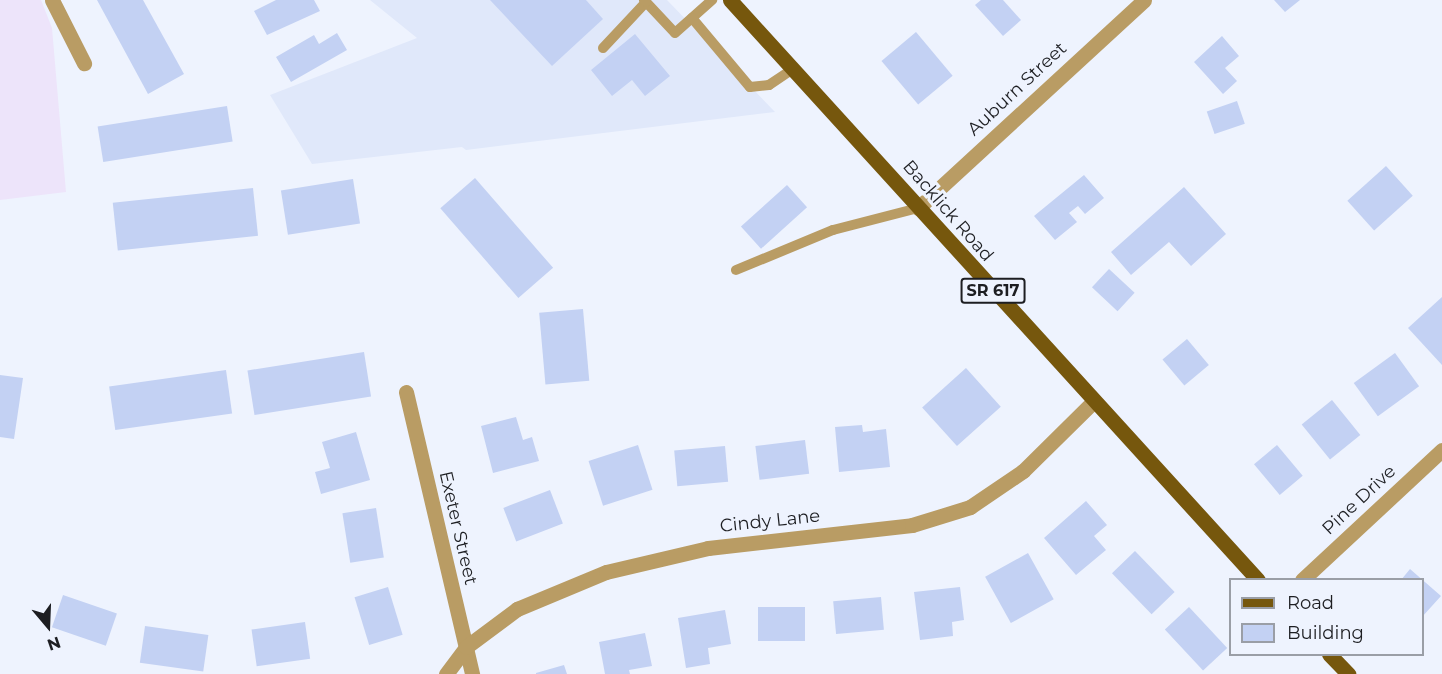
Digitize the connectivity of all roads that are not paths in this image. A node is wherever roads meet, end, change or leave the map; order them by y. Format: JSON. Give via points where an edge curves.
{"nodes":[{"id":1,"x":52,"y":0,"type":"edge"},
{"id":2,"x":712,"y":0,"type":"edge"},
{"id":3,"x":730,"y":0,"type":"edge"},
{"id":4,"x":1144,"y":0,"type":"edge"},
{"id":5,"x":645,"y":1,"type":"edge"},
{"id":6,"x":692,"y":18,"type":"junction"},
{"id":7,"x":603,"y":48,"type":"dead end"},
{"id":8,"x":84,"y":63,"type":"dead end"},
{"id":9,"x":793,"y":69,"type":"junction"},
{"id":10,"x":918,"y":208,"type":"junction"},
{"id":11,"x":736,"y":270,"type":"dead end"},
{"id":12,"x":406,"y":392,"type":"dead end"},
{"id":13,"x":1093,"y":402,"type":"junction"},
{"id":14,"x":1442,"y":450,"type":"edge"},
{"id":15,"x":1257,"y":578,"type":"edge"},
{"id":16,"x":1303,"y":578,"type":"edge"},
{"id":17,"x":466,"y":647,"type":"junction"},
{"id":18,"x":1331,"y":656,"type":"edge"},
{"id":19,"x":447,"y":674,"type":"edge"},
{"id":20,"x":472,"y":674,"type":"edge"},
{"id":21,"x":1348,"y":674,"type":"edge"}],
"edges":[{"from":1,"to":8,"type":"street"},
{"from":2,"to":6,"type":"lane"},
{"from":3,"to":9,"type":"main road","name":"Backlick Road","number":"SR 617"},
{"from":4,"to":10,"type":"street","name":"Auburn Street"},
{"from":5,"to":6,"type":"lane","via":[[675,33]]},
{"from":5,"to":7,"type":"lane"},
{"from":6,"to":9,"type":"lane","via":[[750,87],[769,85]]},
{"from":9,"to":10,"type":"main road","name":"Backlick Road","number":"SR 617"},
{"from":10,"to":11,"type":"lane","via":[[833,230]]},
{"from":10,"to":13,"type":"main road","name":"Backlick Road","number":"SR 617"},
{"from":12,"to":17,"type":"street","name":"Exeter Street"},
{"from":13,"to":15,"type":"main road","name":"Backlick Road","number":"SR 617"},
{"from":13,"to":17,"type":"street","name":"Cindy Lane","via":[[1023,471],[970,507],[912,525],[708,548],[649,559],[585,580],[517,609]]},
{"from":14,"to":16,"type":"street","name":"Pine Drive"},
{"from":17,"to":19,"type":"street","name":"Cindy Lane"},
{"from":17,"to":20,"type":"street","name":"Exeter Street"},
{"from":18,"to":21,"type":"main road"}]}
